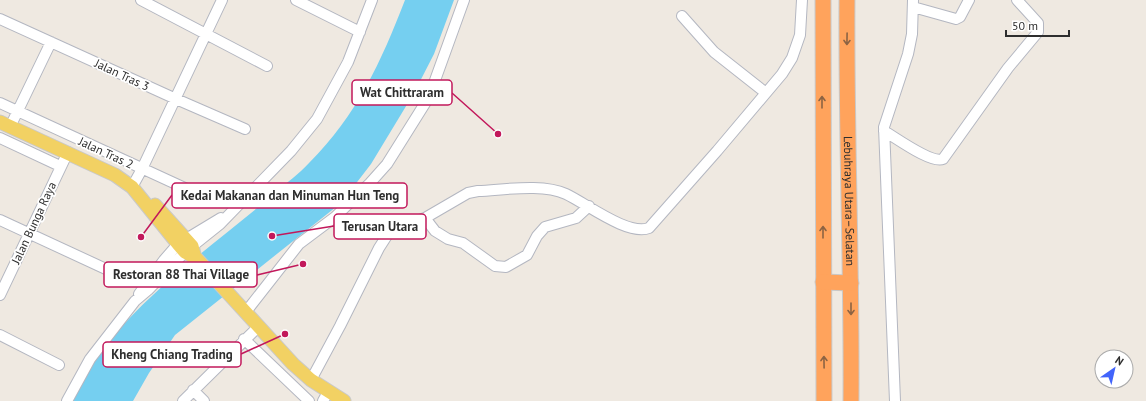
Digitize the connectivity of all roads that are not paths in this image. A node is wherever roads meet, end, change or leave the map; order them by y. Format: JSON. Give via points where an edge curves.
{"nodes":[{"id":1,"x":141,"y":0,"type":"edge"},
{"id":2,"x":222,"y":0,"type":"edge"},
{"id":3,"x":296,"y":0,"type":"edge"},
{"id":4,"x":372,"y":0,"type":"edge"},
{"id":5,"x":464,"y":0,"type":"edge"},
{"id":6,"x":802,"y":0,"type":"edge"},
{"id":7,"x":823,"y":0,"type":"edge"},
{"id":8,"x":847,"y":0,"type":"edge"},
{"id":9,"x":969,"y":0,"type":"edge"},
{"id":10,"x":1017,"y":0,"type":"edge"},
{"id":11,"x":913,"y":3,"type":"edge"},
{"id":12,"x":682,"y":16,"type":"dead end"},
{"id":13,"x":0,"y":19,"type":"edge"},
{"id":14,"x":360,"y":32,"type":"junction"},
{"id":15,"x":206,"y":34,"type":"junction"},
{"id":16,"x":51,"y":42,"type":"junction"},
{"id":17,"x":267,"y":66,"type":"dead end"},
{"id":18,"x":766,"y":93,"type":"junction"},
{"id":19,"x":176,"y":99,"type":"junction"},
{"id":20,"x":0,"y":103,"type":"edge"},
{"id":21,"x":18,"y":112,"type":"junction"},
{"id":22,"x":5,"y":124,"type":"edge"},
{"id":23,"x":245,"y":129,"type":"dead end"},
{"id":24,"x":884,"y":131,"type":"junction"},
{"id":25,"x":0,"y":138,"type":"edge"},
{"id":26,"x":68,"y":152,"type":"junction"},
{"id":27,"x":60,"y":166,"type":"junction"},
{"id":28,"x":142,"y":169,"type":"junction"},
{"id":29,"x":136,"y":191,"type":"junction"},
{"id":30,"x":213,"y":201,"type":"dead end"},
{"id":31,"x":589,"y":206,"type":"junction"},
{"id":32,"x":425,"y":218,"type":"junction"},
{"id":33,"x":0,"y":220,"type":"edge"},
{"id":34,"x":29,"y":233,"type":"junction"},
{"id":35,"x":189,"y":249,"type":"junction"},
{"id":36,"x":121,"y":276,"type":"dead end"},
{"id":37,"x":823,"y":282,"type":"junction"},
{"id":38,"x":851,"y":283,"type":"junction"},
{"id":39,"x":0,"y":295,"type":"edge"},
{"id":40,"x":241,"y":308,"type":"junction"},
{"id":41,"x":258,"y":327,"type":"junction"},
{"id":42,"x":0,"y":335,"type":"edge"},
{"id":43,"x":244,"y":339,"type":"junction"},
{"id":44,"x":59,"y":365,"type":"dead end"},
{"id":45,"x":311,"y":380,"type":"junction"},
{"id":46,"x":193,"y":390,"type":"junction"},
{"id":47,"x":326,"y":397,"type":"edge"},
{"id":48,"x":306,"y":400,"type":"edge"},
{"id":49,"x":67,"y":401,"type":"edge"},
{"id":50,"x":183,"y":401,"type":"edge"},
{"id":51,"x":204,"y":401,"type":"edge"},
{"id":52,"x":344,"y":401,"type":"edge"},
{"id":53,"x":824,"y":401,"type":"edge"},
{"id":54,"x":851,"y":401,"type":"edge"},
{"id":55,"x":895,"y":401,"type":"edge"}],
"edges":[{"from":1,"to":15,"type":"street"},
{"from":2,"to":15,"type":"street"},
{"from":3,"to":14,"type":"street"},
{"from":4,"to":14,"type":"street"},
{"from":5,"to":40,"type":"street","via":[[429,97],[391,158],[360,194],[300,244]]},
{"from":6,"to":18,"type":"street","via":[[802,22],[796,49],[782,74]]},
{"from":37,"to":7,"type":"highway","name":"Lebuhraya Utara–Selatan","one_way":true},
{"from":8,"to":38,"type":"highway","name":"Lebuhraya Utara–Selatan","one_way":true},
{"from":9,"to":11,"type":"street","via":[[956,19]]},
{"from":10,"to":24,"type":"street","via":[[1038,24],[1038,32],[1008,68],[943,159],[927,157]]},
{"from":11,"to":24,"type":"street","via":[[912,34],[908,54]]},
{"from":12,"to":18,"type":"street","via":[[714,52]]},
{"from":13,"to":16,"type":"street","name":"Jalan Tras 3"},
{"from":14,"to":35,"type":"street","via":[[339,82],[317,119],[291,151]]},
{"from":15,"to":17,"type":"street"},
{"from":15,"to":19,"type":"street"},
{"from":16,"to":19,"type":"street","name":"Jalan Tras 3"},
{"from":16,"to":21,"type":"street"},
{"from":18,"to":31,"type":"street","via":[[649,228],[643,231],[636,230]]},
{"from":19,"to":23,"type":"street","name":"Jalan Tras 3"},
{"from":19,"to":28,"type":"street"},
{"from":20,"to":21,"type":"street","name":"Jalan Tras 2"},
{"from":21,"to":22,"type":"street"},
{"from":21,"to":28,"type":"street","name":"Jalan Tras 2"},
{"from":22,"to":26,"type":"main road"},
{"from":24,"to":55,"type":"street"},
{"from":25,"to":27,"type":"street"},
{"from":26,"to":27,"type":"street","name":"Jalan Bunga Raya"},
{"from":26,"to":29,"type":"main road","via":[[115,175]]},
{"from":27,"to":34,"type":"street","name":"Jalan Bunga Raya"},
{"from":28,"to":29,"type":"street"},
{"from":28,"to":30,"type":"street","name":"Jalan Tras 2"},
{"from":29,"to":35,"type":"main road","via":[[148,208]]},
{"from":31,"to":32,"type":"street","via":[[552,189],[478,191],[468,193]]},
{"from":31,"to":32,"type":"street","via":[[576,218],[545,226],[527,255],[506,267],[495,266],[463,243],[448,239],[435,231]]},
{"from":32,"to":45,"type":"street","via":[[388,234]]},
{"from":33,"to":34,"type":"street"},
{"from":34,"to":36,"type":"street"},
{"from":34,"to":39,"type":"street","name":"Jalan Bunga Raya"},
{"from":35,"to":40,"type":"main road"},
{"from":35,"to":49,"type":"street","via":[[135,301],[90,359]]},
{"from":37,"to":38,"type":"highway"},
{"from":53,"to":37,"type":"highway","name":"Lebuhraya Utara–Selatan","one_way":true},
{"from":38,"to":54,"type":"highway","name":"Lebuhraya Utara–Selatan","one_way":true},
{"from":40,"to":41,"type":"main road"},
{"from":41,"to":43,"type":"street"},
{"from":41,"to":45,"type":"main road","via":[[292,364]]},
{"from":42,"to":44,"type":"street"},
{"from":43,"to":46,"type":"street"},
{"from":43,"to":48,"type":"street"},
{"from":45,"to":47,"type":"main road"},
{"from":46,"to":50,"type":"street"},
{"from":46,"to":51,"type":"street"},
{"from":47,"to":52,"type":"main road"}]}
